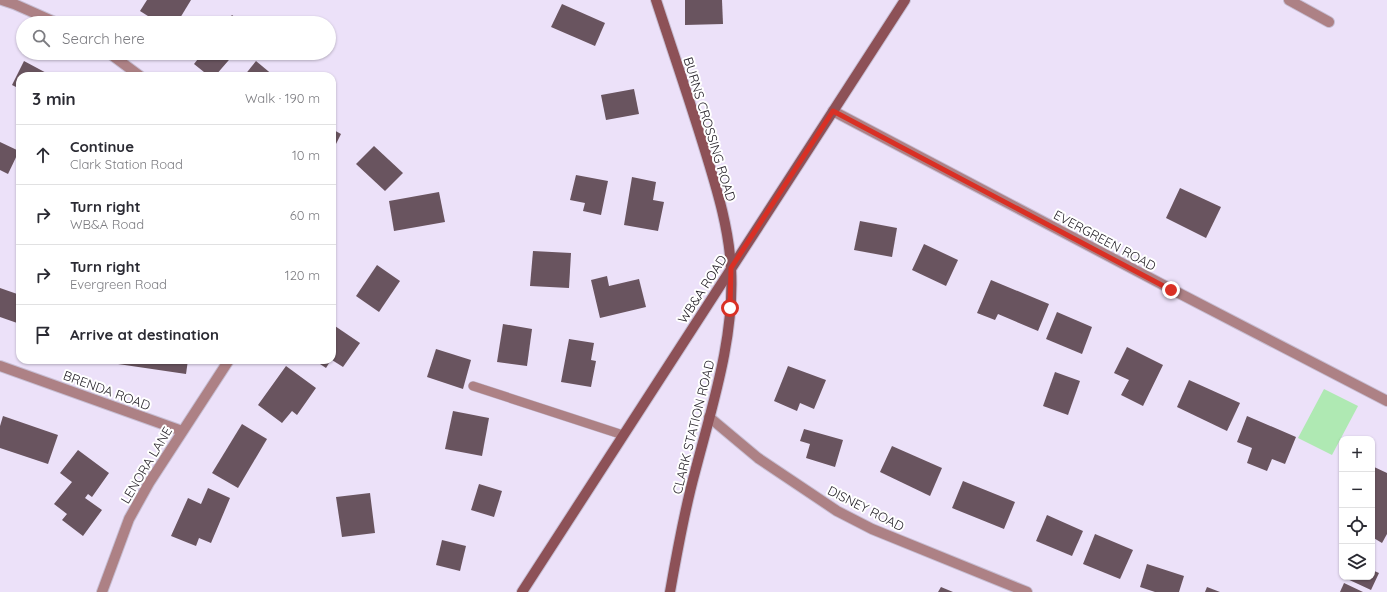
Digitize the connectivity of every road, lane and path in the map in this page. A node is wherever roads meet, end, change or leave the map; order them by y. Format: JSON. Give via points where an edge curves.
{"nodes":[{"id":1,"x":2,"y":0,"type":"edge"},
{"id":2,"x":656,"y":0,"type":"edge"},
{"id":3,"x":905,"y":0,"type":"edge"},
{"id":4,"x":1288,"y":0,"type":"edge"},
{"id":5,"x":41,"y":16,"type":"edge"},
{"id":6,"x":1329,"y":22,"type":"dead end"},
{"id":7,"x":118,"y":60,"type":"edge"},
{"id":8,"x":135,"y":72,"type":"edge"},
{"id":9,"x":833,"y":111,"type":"junction"},
{"id":10,"x":731,"y":268,"type":"junction"},
{"id":11,"x":226,"y":364,"type":"edge"},
{"id":12,"x":0,"y":366,"type":"edge"},
{"id":13,"x":473,"y":386,"type":"dead end"},
{"id":14,"x":1387,"y":401,"type":"edge"},
{"id":15,"x":709,"y":417,"type":"junction"},
{"id":16,"x":182,"y":431,"type":"junction"},
{"id":17,"x":624,"y":435,"type":"junction"},
{"id":18,"x":102,"y":592,"type":"edge"},
{"id":19,"x":522,"y":592,"type":"edge"},
{"id":20,"x":670,"y":592,"type":"edge"},
{"id":21,"x":1027,"y":592,"type":"edge"}],
"edges":[{"from":1,"to":5,"type":"street"},
{"from":2,"to":10,"type":"street","name":"BURNS CROSSING ROAD","via":[[693,109],[711,172],[727,230]]},
{"from":3,"to":9,"type":"street","name":"WB&A ROAD"},
{"from":4,"to":6,"type":"street"},
{"from":7,"to":8,"type":"street"},
{"from":9,"to":10,"type":"street","name":"WB&A ROAD"},
{"from":9,"to":14,"type":"street","name":"EVERGREEN ROAD"},
{"from":10,"to":15,"type":"street","name":"CLARK STATION ROAD","via":[[730,308],[724,356]]},
{"from":10,"to":17,"type":"street","name":"WB&A ROAD"},
{"from":11,"to":16,"type":"street","name":"LENORA LANE"},
{"from":12,"to":16,"type":"street","name":"BRENDA ROAD"},
{"from":13,"to":17,"type":"lane"},
{"from":15,"to":20,"type":"street","name":"CLARK STATION ROAD","via":[[680,532]]},
{"from":15,"to":21,"type":"street","name":"DISNEY ROAD","via":[[758,458],[837,511],[872,529]]},
{"from":16,"to":18,"type":"street","name":"LENORA LANE","via":[[130,519]]},
{"from":17,"to":19,"type":"street","name":"WB&A ROAD"}]}
